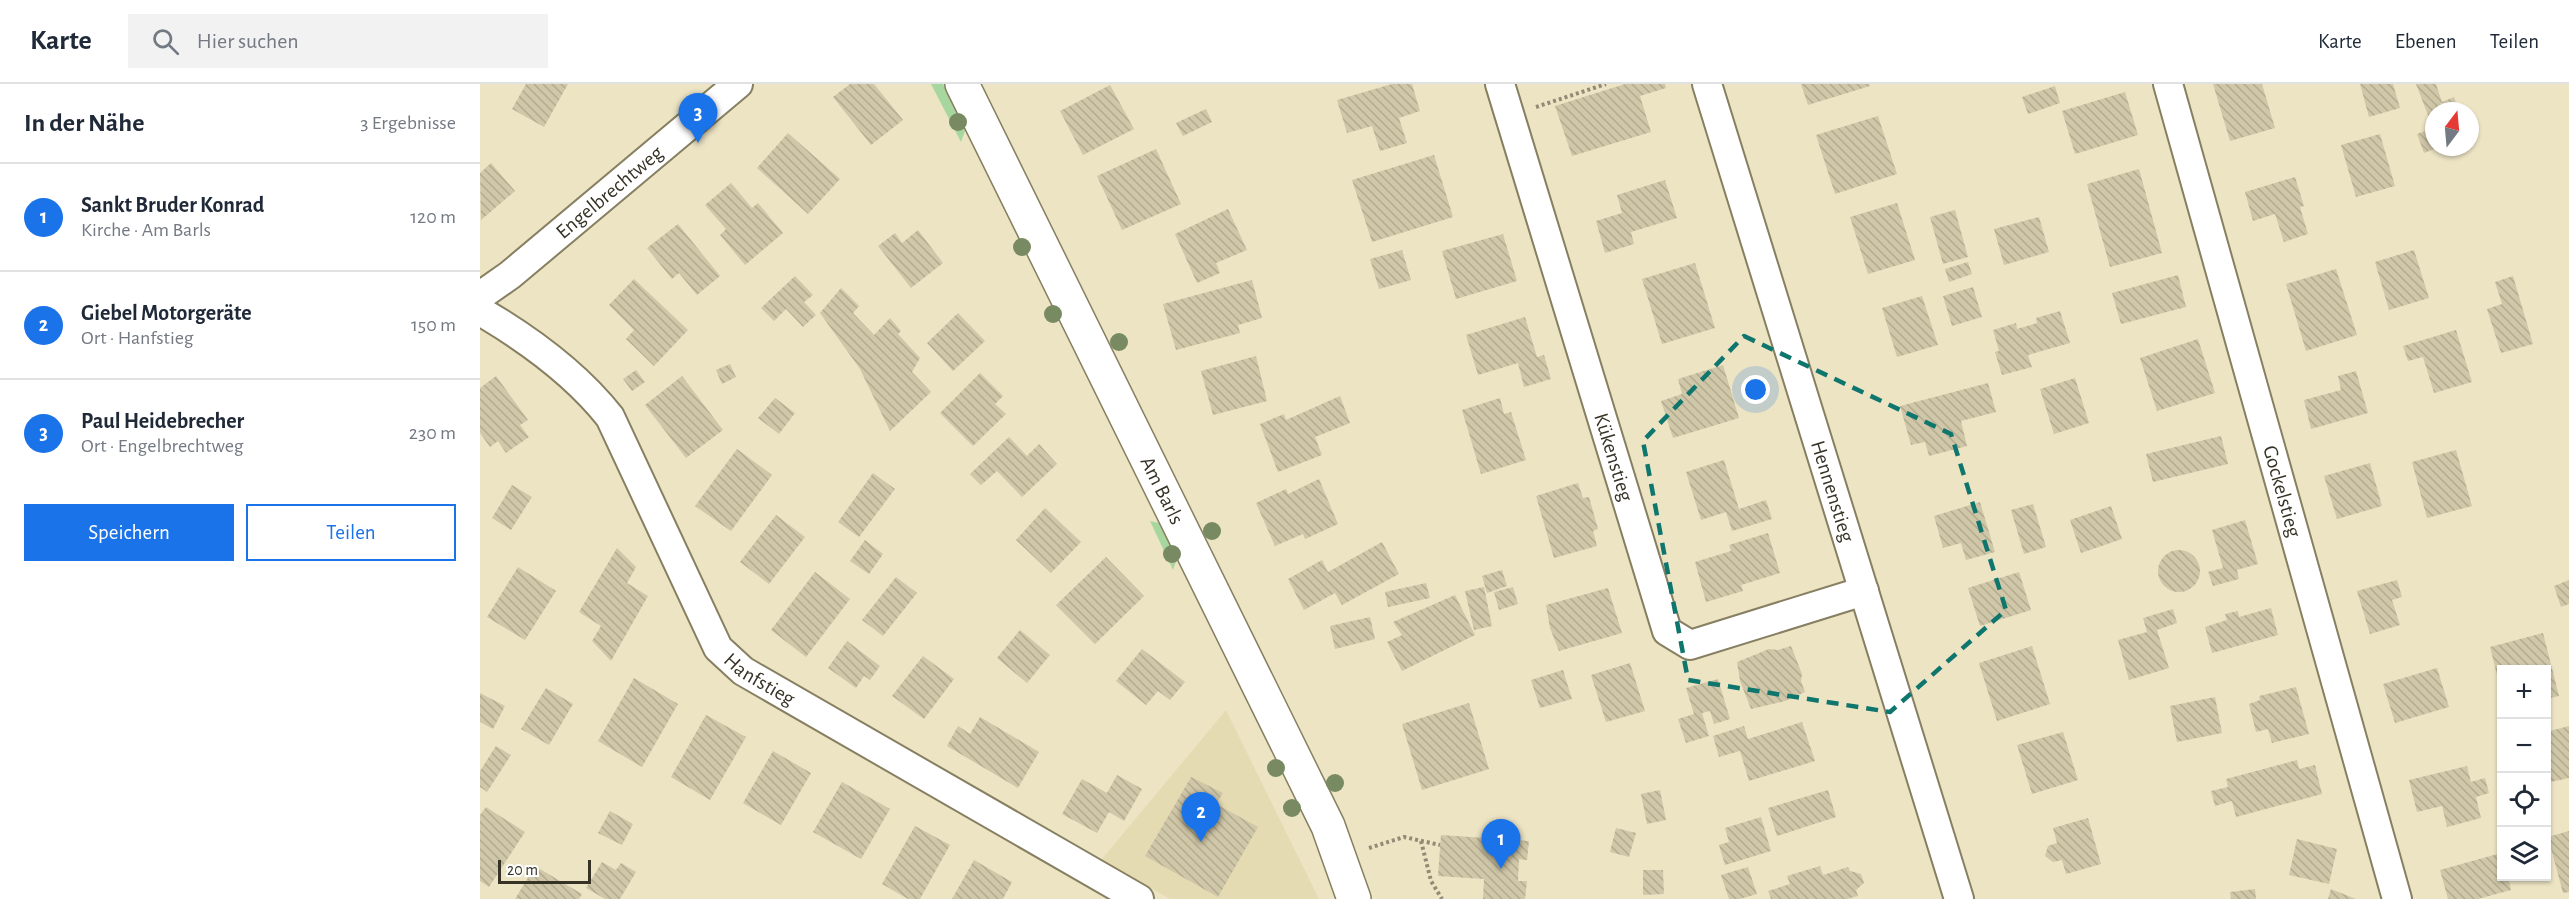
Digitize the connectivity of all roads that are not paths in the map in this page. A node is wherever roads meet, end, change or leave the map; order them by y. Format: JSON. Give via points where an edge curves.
{"nodes":[{"id":1,"x":738,"y":84,"type":"edge"},
{"id":2,"x":962,"y":84,"type":"edge"},
{"id":3,"x":1500,"y":84,"type":"edge"},
{"id":4,"x":1707,"y":84,"type":"edge"},
{"id":5,"x":2168,"y":84,"type":"edge"},
{"id":6,"x":480,"y":296,"type":"edge"},
{"id":7,"x":480,"y":311,"type":"edge"},
{"id":8,"x":1864,"y":591,"type":"junction"},
{"id":9,"x":1139,"y":899,"type":"edge"},
{"id":10,"x":1354,"y":899,"type":"edge"},
{"id":11,"x":1959,"y":899,"type":"edge"},
{"id":12,"x":2397,"y":899,"type":"edge"}],
"edges":[{"from":1,"to":6,"type":"street","name":"Engelbrechtweg"},
{"from":2,"to":10,"type":"street","name":"Am Barls","via":[[1328,826]]},
{"from":3,"to":8,"type":"street","name":"Kükenstieg","via":[[1666,631],[1690,645]]},
{"from":4,"to":8,"type":"street","name":"Hennenstieg"},
{"from":5,"to":12,"type":"street","name":"Gockelstieg"},
{"from":7,"to":9,"type":"street","name":"Hanfstieg","via":[[515,332],[592,395],[610,417],[718,648],[729,661]]},
{"from":8,"to":11,"type":"street","name":"Hennenstieg"}]}
